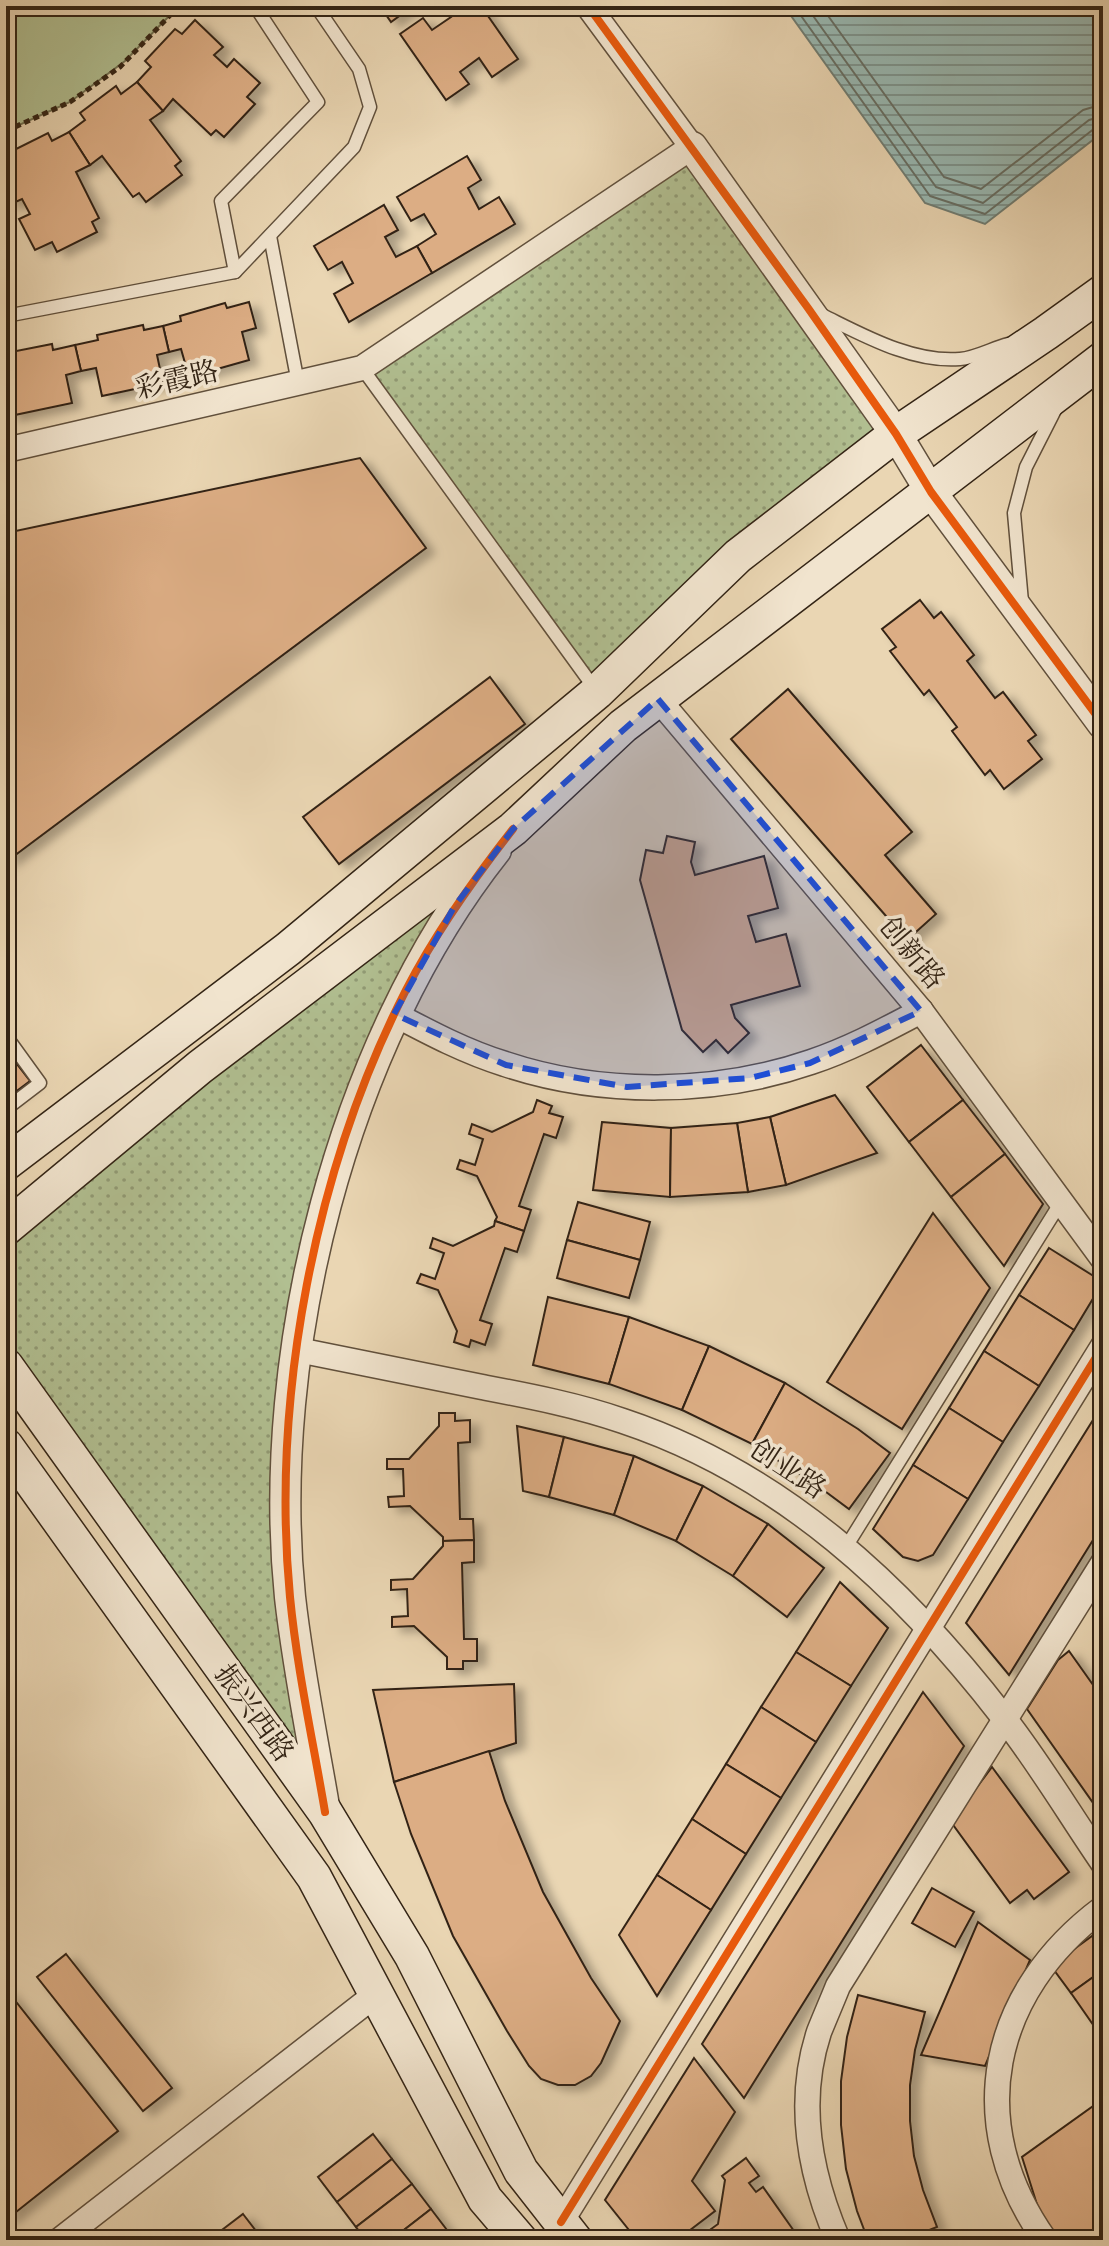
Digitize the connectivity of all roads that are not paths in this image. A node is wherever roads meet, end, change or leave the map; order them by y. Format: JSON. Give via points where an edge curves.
{"nodes":[{"id":1,"x":255,"y":6,"type":"edge"},
{"id":2,"x":316,"y":6,"type":"edge"},
{"id":3,"x":588,"y":6,"type":"edge"},
{"id":4,"x":692,"y":147,"type":"junction"},
{"id":5,"x":270,"y":236,"type":"junction"},
{"id":6,"x":235,"y":272,"type":"junction"},
{"id":7,"x":1103,"y":292,"type":"edge"},
{"id":8,"x":808,"y":308,"type":"junction"},
{"id":9,"x":6,"y":316,"type":"edge"},
{"id":10,"x":1046,"y":333,"type":"junction"},
{"id":11,"x":1103,"y":359,"type":"edge"},
{"id":12,"x":362,"y":368,"type":"junction"},
{"id":13,"x":1073,"y":382,"type":"junction"},
{"id":14,"x":298,"y":383,"type":"junction"},
{"id":15,"x":896,"y":434,"type":"junction"},
{"id":16,"x":6,"y":450,"type":"edge"},
{"id":17,"x":931,"y":492,"type":"junction"},
{"id":18,"x":1024,"y":617,"type":"junction"},
{"id":19,"x":597,"y":692,"type":"junction"},
{"id":20,"x":658,"y":699,"type":"junction"},
{"id":21,"x":1103,"y":724,"type":"edge"},
{"id":22,"x":513,"y":829,"type":"junction"},
{"id":23,"x":921,"y":1011,"type":"junction"},
{"id":24,"x":394,"y":1014,"type":"junction"},
{"id":25,"x":6,"y":1036,"type":"edge"},
{"id":26,"x":6,"y":1109,"type":"edge"},
{"id":27,"x":6,"y":1163,"type":"edge"},
{"id":28,"x":1061,"y":1202,"type":"junction"},
{"id":29,"x":6,"y":1228,"type":"edge"},
{"id":30,"x":1103,"y":1259,"type":"edge"},
{"id":31,"x":1103,"y":1346,"type":"edge"},
{"id":32,"x":298,"y":1350,"type":"junction"},
{"id":33,"x":6,"y":1366,"type":"edge"},
{"id":34,"x":6,"y":1446,"type":"edge"},
{"id":35,"x":846,"y":1547,"type":"junction"},
{"id":36,"x":1103,"y":1563,"type":"edge"},
{"id":37,"x":929,"y":1626,"type":"junction"},
{"id":38,"x":1005,"y":1719,"type":"junction"},
{"id":39,"x":325,"y":1812,"type":"junction"},
{"id":40,"x":1103,"y":1863,"type":"edge"},
{"id":41,"x":1103,"y":1908,"type":"edge"},
{"id":42,"x":375,"y":1995,"type":"junction"},
{"id":43,"x":568,"y":2231,"type":"edge"},
{"id":44,"x":60,"y":2240,"type":"edge"},
{"id":45,"x":520,"y":2240,"type":"edge"},
{"id":46,"x":838,"y":2240,"type":"edge"},
{"id":47,"x":1045,"y":2240,"type":"edge"}],
"edges":[{"from":1,"to":6,"type":"lane","via":[[318,102],[221,201]]},
{"from":2,"to":5,"type":"lane","via":[[359,69],[370,107],[354,147]]},
{"from":3,"to":4,"type":"street"},
{"from":4,"to":8,"type":"street"},
{"from":4,"to":12,"type":"street"},
{"from":5,"to":6,"type":"lane"},
{"from":5,"to":14,"type":"lane"},
{"from":6,"to":9,"type":"lane"},
{"from":7,"to":10,"type":"main road"},
{"from":8,"to":10,"type":"lane","via":[[887,347],[921,355],[961,359]]},
{"from":8,"to":15,"type":"street"},
{"from":10,"to":15,"type":"main road"},
{"from":11,"to":13,"type":"main road"},
{"from":12,"to":14,"type":"street","name":"彩霞路"},
{"from":12,"to":19,"type":"lane"},
{"from":13,"to":17,"type":"main road"},
{"from":13,"to":18,"type":"lane","via":[[1026,467],[1014,513]]},
{"from":14,"to":16,"type":"street","name":"彩霞路"},
{"from":15,"to":17,"type":"street"},
{"from":15,"to":19,"type":"main road","via":[[738,556]]},
{"from":17,"to":18,"type":"street"},
{"from":17,"to":20,"type":"main road"},
{"from":18,"to":21,"type":"street"},
{"from":19,"to":27,"type":"main road","via":[[288,949]]},
{"from":20,"to":22,"type":"main road"},
{"from":20,"to":23,"type":"street","name":"创新路"},
{"from":22,"to":24,"type":"street","via":[[454,907]]},
{"from":22,"to":29,"type":"main road","via":[[200,1067]]},
{"from":23,"to":24,"type":"street","via":[[867,1040],[765,1075],[689,1086],[627,1087],[566,1080],[506,1065]]},
{"from":23,"to":28,"type":"street","name":"创新路"},
{"from":24,"to":32,"type":"street","via":[[335,1173]]},
{"from":25,"to":26,"type":"lane","via":[[40,1083]]},
{"from":28,"to":30,"type":"street","name":"创新路"},
{"from":28,"to":35,"type":"lane"},
{"from":31,"to":37,"type":"street"},
{"from":32,"to":35,"type":"street","name":"创业路","via":[[623,1421],[738,1472],[794,1506]]},
{"from":32,"to":39,"type":"street","via":[[288,1474],[290,1597]]},
{"from":33,"to":39,"type":"main road","name":"振兴西路"},
{"from":34,"to":42,"type":"main road","name":"振兴西路","via":[[314,1877]]},
{"from":35,"to":37,"type":"street","name":"创业路"},
{"from":36,"to":38,"type":"street"},
{"from":37,"to":38,"type":"street","name":"创业路"},
{"from":37,"to":43,"type":"street"},
{"from":38,"to":40,"type":"street","name":"创业路"},
{"from":38,"to":46,"type":"street","via":[[838,1986],[819,2035],[808,2086],[808,2139],[818,2191]]},
{"from":39,"to":43,"type":"main road","name":"振兴西路","via":[[412,1956],[521,2171]]},
{"from":41,"to":47,"type":"street","via":[[1064,1940],[1032,1981],[1002,2057],[1000,2142],[1018,2197]]},
{"from":42,"to":44,"type":"street"},
{"from":42,"to":45,"type":"main road","name":"振兴西路","via":[[485,2199]]}]}
